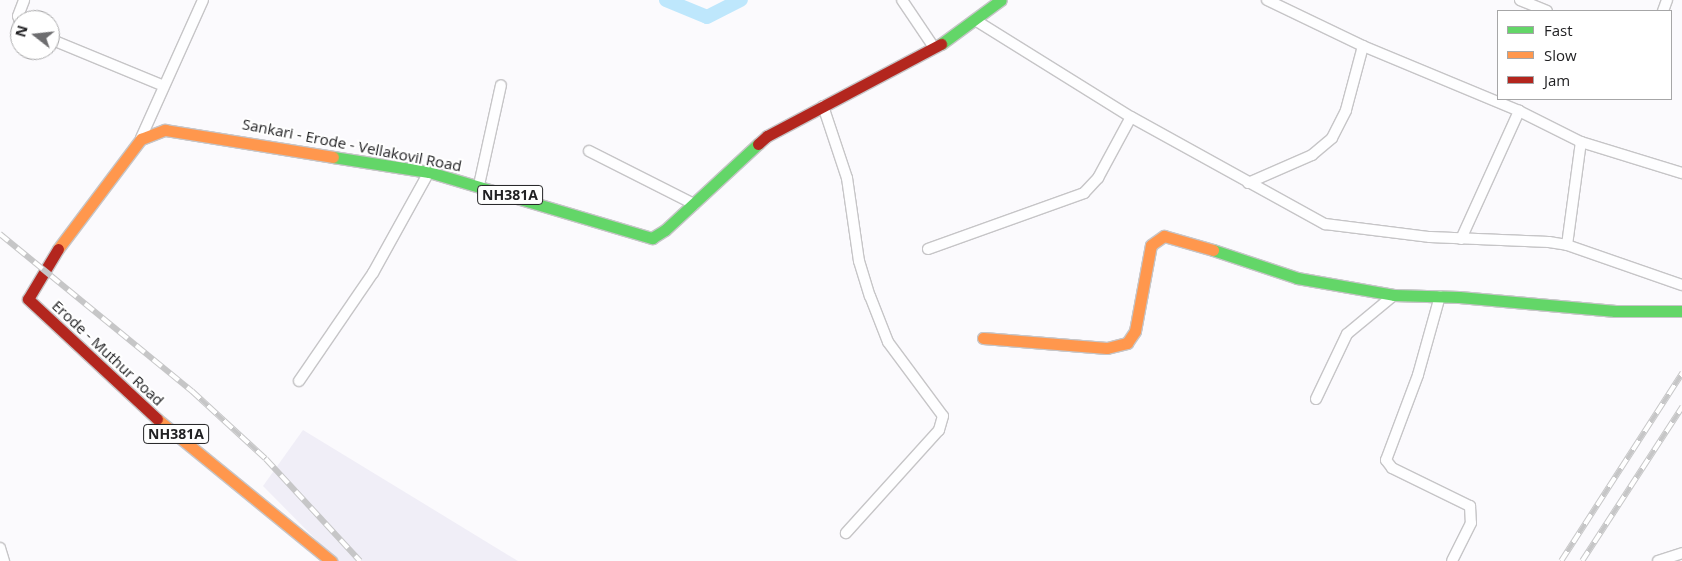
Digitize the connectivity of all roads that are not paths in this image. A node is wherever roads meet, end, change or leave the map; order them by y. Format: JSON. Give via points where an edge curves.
{"nodes":[{"id":1,"x":203,"y":0,"type":"edge"},
{"id":2,"x":902,"y":0,"type":"edge"},
{"id":3,"x":1001,"y":0,"type":"edge"},
{"id":4,"x":1268,"y":0,"type":"edge"},
{"id":5,"x":1520,"y":0,"type":"edge"},
{"id":6,"x":1545,"y":10,"type":"edge"},
{"id":7,"x":975,"y":20,"type":"junction"},
{"id":8,"x":60,"y":43,"type":"edge"},
{"id":9,"x":933,"y":46,"type":"junction"},
{"id":10,"x":1363,"y":46,"type":"junction"},
{"id":11,"x":501,"y":85,"type":"dead end"},
{"id":12,"x":164,"y":86,"type":"junction"},
{"id":13,"x":823,"y":106,"type":"junction"},
{"id":14,"x":1519,"y":111,"type":"junction"},
{"id":15,"x":1131,"y":117,"type":"junction"},
{"id":16,"x":141,"y":139,"type":"junction"},
{"id":17,"x":1581,"y":142,"type":"junction"},
{"id":18,"x":589,"y":151,"type":"dead end"},
{"id":19,"x":429,"y":172,"type":"junction"},
{"id":20,"x":1682,"y":173,"type":"edge"},
{"id":21,"x":1248,"y":183,"type":"junction"},
{"id":22,"x":478,"y":185,"type":"junction"},
{"id":23,"x":694,"y":204,"type":"junction"},
{"id":24,"x":1462,"y":239,"type":"junction"},
{"id":25,"x":1567,"y":245,"type":"junction"},
{"id":26,"x":928,"y":249,"type":"dead end"},
{"id":27,"x":1682,"y":285,"type":"edge"},
{"id":28,"x":1394,"y":296,"type":"junction"},
{"id":29,"x":1440,"y":296,"type":"junction"},
{"id":30,"x":1682,"y":311,"type":"edge"},
{"id":31,"x":984,"y":338,"type":"dead end"},
{"id":32,"x":299,"y":381,"type":"dead end"},
{"id":33,"x":1316,"y":399,"type":"dead end"},
{"id":34,"x":846,"y":534,"type":"dead end"},
{"id":35,"x":0,"y":548,"type":"edge"},
{"id":36,"x":1682,"y":553,"type":"edge"},
{"id":37,"x":4,"y":561,"type":"edge"},
{"id":38,"x":331,"y":561,"type":"edge"},
{"id":39,"x":1452,"y":561,"type":"edge"},
{"id":40,"x":1658,"y":561,"type":"edge"}],
"edges":[{"from":1,"to":12,"type":"street"},
{"from":2,"to":9,"type":"street"},
{"from":3,"to":7,"type":"main road","name":"Sankari - Erode - Vellakovil Road","number":"NH381A"},
{"from":4,"to":10,"type":"street"},
{"from":5,"to":6,"type":"street"},
{"from":7,"to":9,"type":"main road","name":"Sankari - Erode - Vellakovil Road","number":"NH381A","via":[[954,36]]},
{"from":7,"to":15,"type":"street"},
{"from":8,"to":12,"type":"street"},
{"from":9,"to":13,"type":"main road","name":"Sankari - Erode - Vellakovil Road","number":"NH381A"},
{"from":10,"to":14,"type":"street"},
{"from":10,"to":21,"type":"street","via":[[1346,110],[1332,138],[1312,154]]},
{"from":11,"to":22,"type":"street"},
{"from":12,"to":16,"type":"street"},
{"from":13,"to":23,"type":"main road","name":"Sankari - Erode - Vellakovil Road","number":"NH381A","via":[[767,136]]},
{"from":13,"to":34,"type":"street","via":[[847,178],[859,261],[870,296],[888,342],[944,416],[939,430]]},
{"from":14,"to":17,"type":"street"},
{"from":14,"to":24,"type":"street"},
{"from":15,"to":21,"type":"street"},
{"from":15,"to":26,"type":"street","via":[[1098,178],[1084,193]]},
{"from":16,"to":19,"type":"main road","name":"Sankari - Erode - Vellakovil Road","number":"NH381A","via":[[165,130]]},
{"from":16,"to":38,"type":"main road","name":"Erode - Muthur Road","number":"NH381A","via":[[81,216],[44,269],[28,299],[135,400]]},
{"from":17,"to":20,"type":"street"},
{"from":17,"to":25,"type":"street"},
{"from":18,"to":23,"type":"street"},
{"from":19,"to":22,"type":"main road","name":"Sankari - Erode - Vellakovil Road","number":"NH381A"},
{"from":19,"to":32,"type":"street","via":[[373,273]]},
{"from":21,"to":24,"type":"street","via":[[1325,224]]},
{"from":22,"to":23,"type":"main road","name":"Sankari - Erode - Vellakovil Road","number":"NH381A","via":[[652,238]]},
{"from":24,"to":25,"type":"street"},
{"from":25,"to":27,"type":"street"},
{"from":28,"to":29,"type":"main road"},
{"from":28,"to":31,"type":"main road","via":[[1297,278],[1179,238],[1164,236],[1151,245],[1147,254],[1135,331],[1127,344],[1107,348]]},
{"from":28,"to":33,"type":"street","via":[[1347,334]]},
{"from":29,"to":30,"type":"main road","via":[[1615,311]]},
{"from":29,"to":39,"type":"street","via":[[1418,375],[1386,460],[1392,468],[1470,506],[1471,523]]},
{"from":35,"to":37,"type":"street"},
{"from":36,"to":40,"type":"street"}]}
